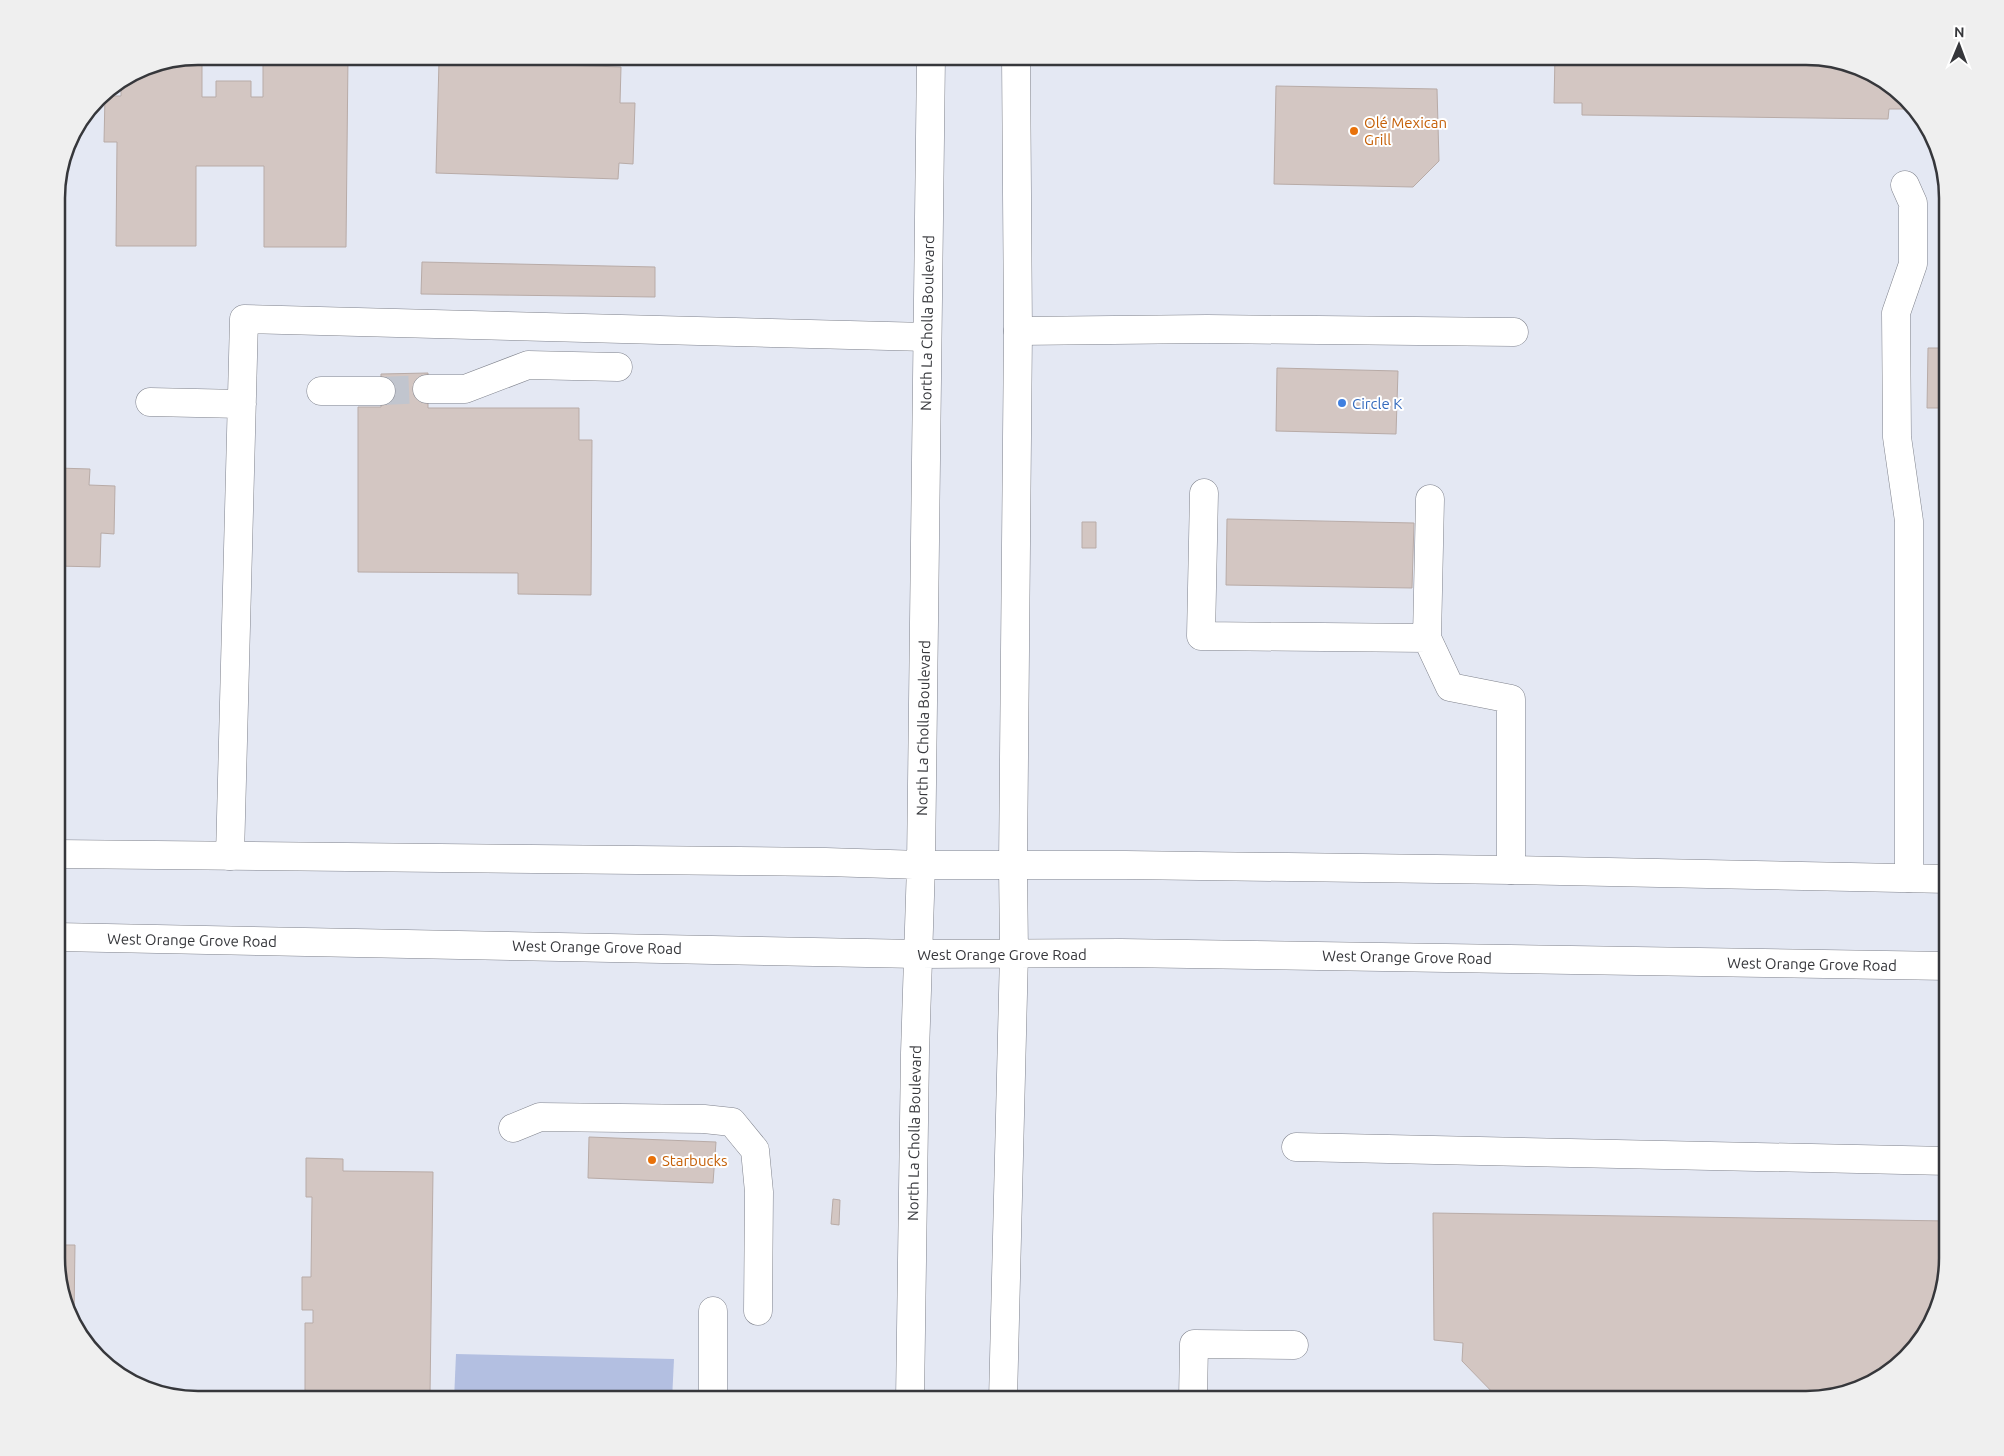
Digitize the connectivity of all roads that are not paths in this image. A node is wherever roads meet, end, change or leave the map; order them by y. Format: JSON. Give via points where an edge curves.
{"nodes":[{"id":1,"x":931,"y":65,"type":"edge"},
{"id":2,"x":1016,"y":65,"type":"edge"},
{"id":3,"x":1905,"y":185,"type":"dead end"},
{"id":4,"x":1018,"y":331,"type":"junction"},
{"id":5,"x":1514,"y":332,"type":"dead end"},
{"id":6,"x":927,"y":337,"type":"junction"},
{"id":7,"x":618,"y":367,"type":"dead end"},
{"id":8,"x":428,"y":389,"type":"tunnel mouth"},
{"id":9,"x":381,"y":391,"type":"tunnel mouth"},
{"id":10,"x":321,"y":392,"type":"dead end"},
{"id":11,"x":150,"y":402,"type":"dead end"},
{"id":12,"x":242,"y":404,"type":"junction"},
{"id":13,"x":1204,"y":494,"type":"dead end"},
{"id":14,"x":1430,"y":499,"type":"dead end"},
{"id":15,"x":1427,"y":638,"type":"junction"},
{"id":16,"x":65,"y":854,"type":"edge"},
{"id":17,"x":230,"y":856,"type":"junction"},
{"id":18,"x":921,"y":865,"type":"junction"},
{"id":19,"x":1013,"y":865,"type":"junction"},
{"id":20,"x":1511,"y":870,"type":"junction"},
{"id":21,"x":1908,"y":878,"type":"junction"},
{"id":22,"x":1939,"y":879,"type":"edge"},
{"id":23,"x":65,"y":937,"type":"edge"},
{"id":24,"x":918,"y":954,"type":"junction"},
{"id":25,"x":1014,"y":954,"type":"junction"},
{"id":26,"x":1939,"y":966,"type":"edge"},
{"id":27,"x":513,"y":1128,"type":"dead end"},
{"id":28,"x":1296,"y":1147,"type":"dead end"},
{"id":29,"x":1939,"y":1161,"type":"edge"},
{"id":30,"x":713,"y":1311,"type":"dead end"},
{"id":31,"x":758,"y":1311,"type":"dead end"},
{"id":32,"x":1294,"y":1345,"type":"dead end"},
{"id":33,"x":713,"y":1391,"type":"edge"},
{"id":34,"x":910,"y":1391,"type":"edge"},
{"id":35,"x":1003,"y":1391,"type":"edge"},
{"id":36,"x":1193,"y":1391,"type":"edge"}],
"edges":[{"from":1,"to":6,"type":"main road","name":"North La Cholla Boulevard"},
{"from":2,"to":4,"type":"main road"},
{"from":3,"to":21,"type":"main road","via":[[1913,203],[1913,264],[1896,313],[1897,436],[1909,521]]},
{"from":4,"to":5,"type":"main road"},
{"from":4,"to":19,"type":"main road"},
{"from":6,"to":12,"type":"main road","via":[[244,319]]},
{"from":6,"to":18,"type":"main road","name":"North La Cholla Boulevard"},
{"from":7,"to":8,"type":"main road","via":[[528,365],[465,389]]},
{"from":9,"to":10,"type":"main road"},
{"from":11,"to":12,"type":"main road"},
{"from":12,"to":17,"type":"main road"},
{"from":13,"to":15,"type":"main road","via":[[1202,636]]},
{"from":14,"to":15,"type":"main road"},
{"from":15,"to":20,"type":"main road","via":[[1450,687],[1511,700]]},
{"from":16,"to":17,"type":"main road"},
{"from":17,"to":18,"type":"main road"},
{"from":18,"to":19,"type":"main road"},
{"from":18,"to":24,"type":"main road","name":"North La Cholla Boulevard"},
{"from":19,"to":20,"type":"main road"},
{"from":19,"to":25,"type":"main road"},
{"from":20,"to":21,"type":"main road"},
{"from":21,"to":22,"type":"main road"},
{"from":23,"to":24,"type":"main road","name":"West Orange Grove Road"},
{"from":24,"to":25,"type":"main road","name":"West Orange Grove Road"},
{"from":24,"to":34,"type":"main road","name":"North La Cholla Boulevard"},
{"from":25,"to":26,"type":"main road","name":"West Orange Grove Road"},
{"from":25,"to":35,"type":"main road"},
{"from":27,"to":31,"type":"main road","via":[[540,1117],[732,1122],[755,1150],[759,1192]]},
{"from":28,"to":29,"type":"main road"},
{"from":30,"to":33,"type":"main road"},
{"from":32,"to":36,"type":"main road","via":[[1194,1344]]}]}
